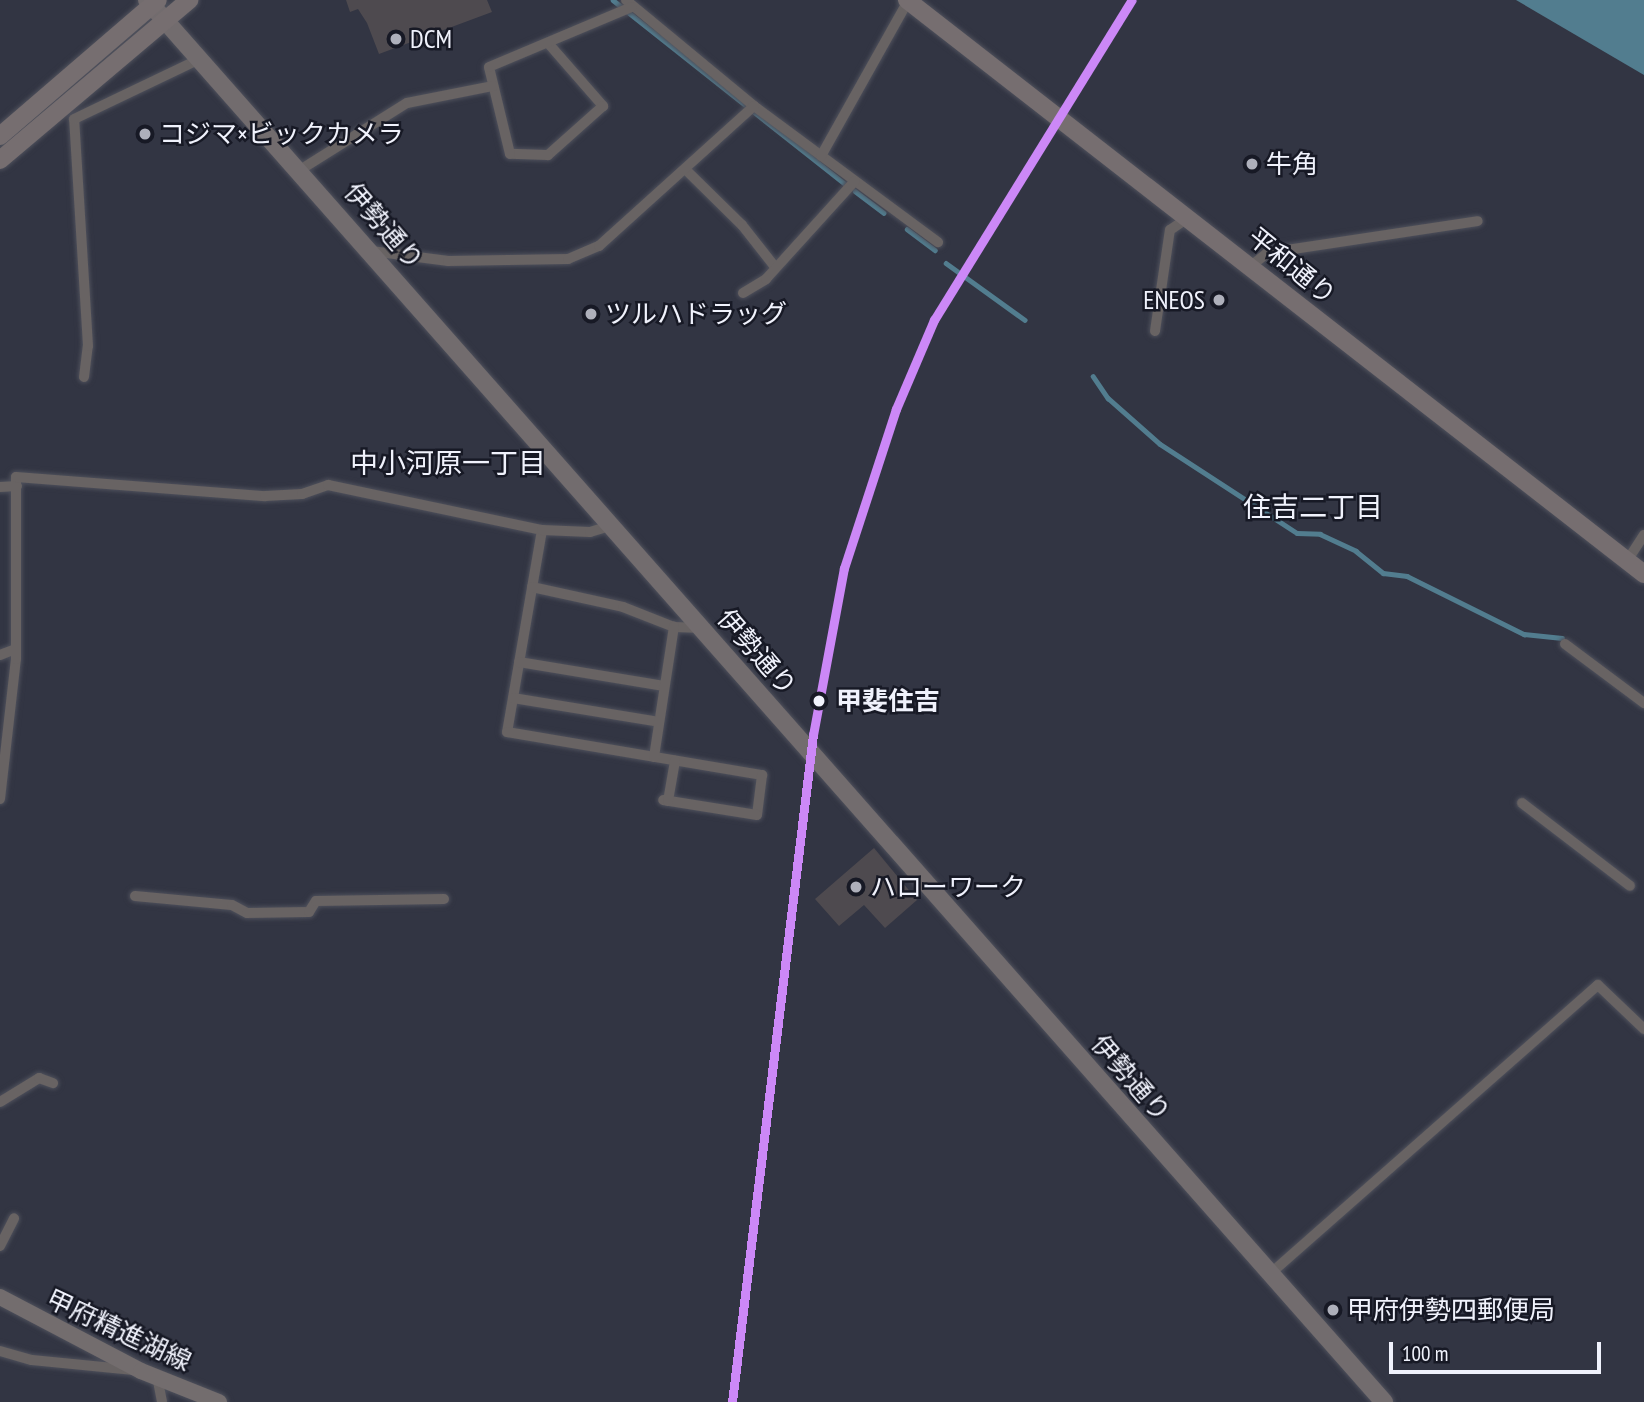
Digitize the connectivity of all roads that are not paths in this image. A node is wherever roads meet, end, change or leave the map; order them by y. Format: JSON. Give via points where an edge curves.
{"nodes":[{"id":1,"x":189,"y":0,"type":"edge"},
{"id":2,"x":907,"y":0,"type":"edge"},
{"id":3,"x":629,"y":4,"type":"edge"},
{"id":4,"x":155,"y":6,"type":"edge"},
{"id":5,"x":548,"y":43,"type":"junction"},
{"id":6,"x":200,"y":59,"type":"junction"},
{"id":7,"x":493,"y":86,"type":"junction"},
{"id":8,"x":754,"y":106,"type":"junction"},
{"id":9,"x":0,"y":136,"type":"edge"},
{"id":10,"x":821,"y":156,"type":"junction"},
{"id":11,"x":0,"y":160,"type":"edge"},
{"id":12,"x":685,"y":169,"type":"junction"},
{"id":13,"x":300,"y":170,"type":"junction"},
{"id":14,"x":855,"y":181,"type":"junction"},
{"id":15,"x":1188,"y":218,"type":"junction"},
{"id":16,"x":1478,"y":221,"type":"dead end"},
{"id":17,"x":938,"y":242,"type":"dead end"},
{"id":18,"x":371,"y":251,"type":"junction"},
{"id":19,"x":1251,"y":266,"type":"junction"},
{"id":20,"x":775,"y":267,"type":"junction"},
{"id":21,"x":743,"y":293,"type":"dead end"},
{"id":22,"x":1155,"y":331,"type":"dead end"},
{"id":23,"x":84,"y":377,"type":"dead end"},
{"id":24,"x":17,"y":486,"type":"junction"},
{"id":25,"x":0,"y":487,"type":"edge"},
{"id":26,"x":610,"y":526,"type":"junction"},
{"id":27,"x":542,"y":530,"type":"junction"},
{"id":28,"x":1644,"y":535,"type":"edge"},
{"id":29,"x":1627,"y":561,"type":"junction"},
{"id":30,"x":1644,"y":574,"type":"edge"},
{"id":31,"x":532,"y":587,"type":"junction"},
{"id":32,"x":674,"y":627,"type":"junction"},
{"id":33,"x":702,"y":628,"type":"junction"},
{"id":34,"x":1564,"y":644,"type":"dead end"},
{"id":35,"x":16,"y":649,"type":"junction"},
{"id":36,"x":0,"y":654,"type":"edge"},
{"id":37,"x":519,"y":662,"type":"junction"},
{"id":38,"x":664,"y":686,"type":"junction"},
{"id":39,"x":513,"y":698,"type":"junction"},
{"id":40,"x":1644,"y":703,"type":"edge"},
{"id":41,"x":659,"y":722,"type":"junction"},
{"id":42,"x":654,"y":757,"type":"junction"},
{"id":43,"x":675,"y":761,"type":"junction"},
{"id":44,"x":0,"y":799,"type":"edge"},
{"id":45,"x":1522,"y":803,"type":"dead end"},
{"id":46,"x":1630,"y":886,"type":"dead end"},
{"id":47,"x":135,"y":896,"type":"dead end"},
{"id":48,"x":443,"y":899,"type":"dead end"},
{"id":49,"x":1644,"y":1029,"type":"edge"},
{"id":50,"x":53,"y":1083,"type":"dead end"},
{"id":51,"x":0,"y":1102,"type":"edge"},
{"id":52,"x":14,"y":1218,"type":"dead end"},
{"id":53,"x":0,"y":1246,"type":"edge"},
{"id":54,"x":1270,"y":1273,"type":"junction"},
{"id":55,"x":0,"y":1297,"type":"edge"},
{"id":56,"x":0,"y":1351,"type":"edge"},
{"id":57,"x":141,"y":1371,"type":"junction"},
{"id":58,"x":157,"y":1376,"type":"junction"},
{"id":59,"x":162,"y":1402,"type":"edge"},
{"id":60,"x":219,"y":1402,"type":"edge"},
{"id":61,"x":1384,"y":1402,"type":"edge"}],
"edges":[{"from":1,"to":4,"type":"highway"},
{"from":2,"to":10,"type":"street"},
{"from":2,"to":15,"type":"highway","name":"平和通り"},
{"from":3,"to":5,"type":"street"},
{"from":3,"to":8,"type":"street"},
{"from":4,"to":6,"type":"main road","name":"伊勢通り"},
{"from":4,"to":9,"type":"highway"},
{"from":4,"to":11,"type":"highway"},
{"from":5,"to":7,"type":"street","via":[[489,67]]},
{"from":5,"to":7,"type":"street","via":[[603,106],[548,155],[510,154]]},
{"from":6,"to":13,"type":"main road","name":"伊勢通り"},
{"from":6,"to":23,"type":"street","via":[[74,119],[88,346]]},
{"from":7,"to":13,"type":"street","via":[[407,103]]},
{"from":8,"to":10,"type":"street"},
{"from":8,"to":12,"type":"street"},
{"from":10,"to":14,"type":"street"},
{"from":12,"to":18,"type":"street","via":[[599,246],[568,259],[448,261]]},
{"from":12,"to":20,"type":"street","via":[[742,225]]},
{"from":13,"to":18,"type":"main road","name":"伊勢通り"},
{"from":14,"to":17,"type":"street"},
{"from":14,"to":20,"type":"street"},
{"from":15,"to":19,"type":"highway","name":"平和通り"},
{"from":15,"to":22,"type":"street","via":[[1170,230]]},
{"from":16,"to":19,"type":"street","via":[[1267,253]]},
{"from":18,"to":26,"type":"main road","name":"伊勢通り"},
{"from":19,"to":29,"type":"highway","name":"平和通り"},
{"from":20,"to":21,"type":"street"},
{"from":24,"to":25,"type":"street"},
{"from":24,"to":27,"type":"street","via":[[16,477],[265,496],[302,494],[328,485]]},
{"from":24,"to":35,"type":"street"},
{"from":26,"to":27,"type":"street","via":[[590,532]]},
{"from":26,"to":33,"type":"main road","name":"伊勢通り"},
{"from":27,"to":31,"type":"street"},
{"from":28,"to":29,"type":"street"},
{"from":29,"to":30,"type":"highway","name":"平和通り"},
{"from":31,"to":32,"type":"street","via":[[623,607]]},
{"from":31,"to":37,"type":"street"},
{"from":32,"to":33,"type":"street"},
{"from":32,"to":38,"type":"street"},
{"from":33,"to":54,"type":"main road","name":"伊勢通り"},
{"from":34,"to":40,"type":"street"},
{"from":35,"to":36,"type":"street"},
{"from":35,"to":44,"type":"street"},
{"from":37,"to":38,"type":"street"},
{"from":37,"to":39,"type":"street"},
{"from":38,"to":41,"type":"street"},
{"from":39,"to":41,"type":"street"},
{"from":39,"to":42,"type":"street","via":[[507,733]]},
{"from":41,"to":42,"type":"street"},
{"from":42,"to":43,"type":"street"},
{"from":43,"to":43,"type":"street","via":[[762,775],[757,815],[666,800]]},
{"from":45,"to":46,"type":"street"},
{"from":47,"to":48,"type":"street","via":[[232,905],[247,913],[309,912],[316,901]]},
{"from":49,"to":54,"type":"street","via":[[1598,985]]},
{"from":50,"to":51,"type":"street","via":[[39,1078]]},
{"from":52,"to":53,"type":"street"},
{"from":54,"to":61,"type":"main road","name":"伊勢通り"},
{"from":55,"to":57,"type":"main road","name":"甲府精進湖線"},
{"from":56,"to":57,"type":"street","via":[[32,1360]]},
{"from":57,"to":58,"type":"main road","name":"甲府精進湖線"},
{"from":58,"to":59,"type":"street"},
{"from":58,"to":60,"type":"main road","name":"甲府精進湖線"}]}
